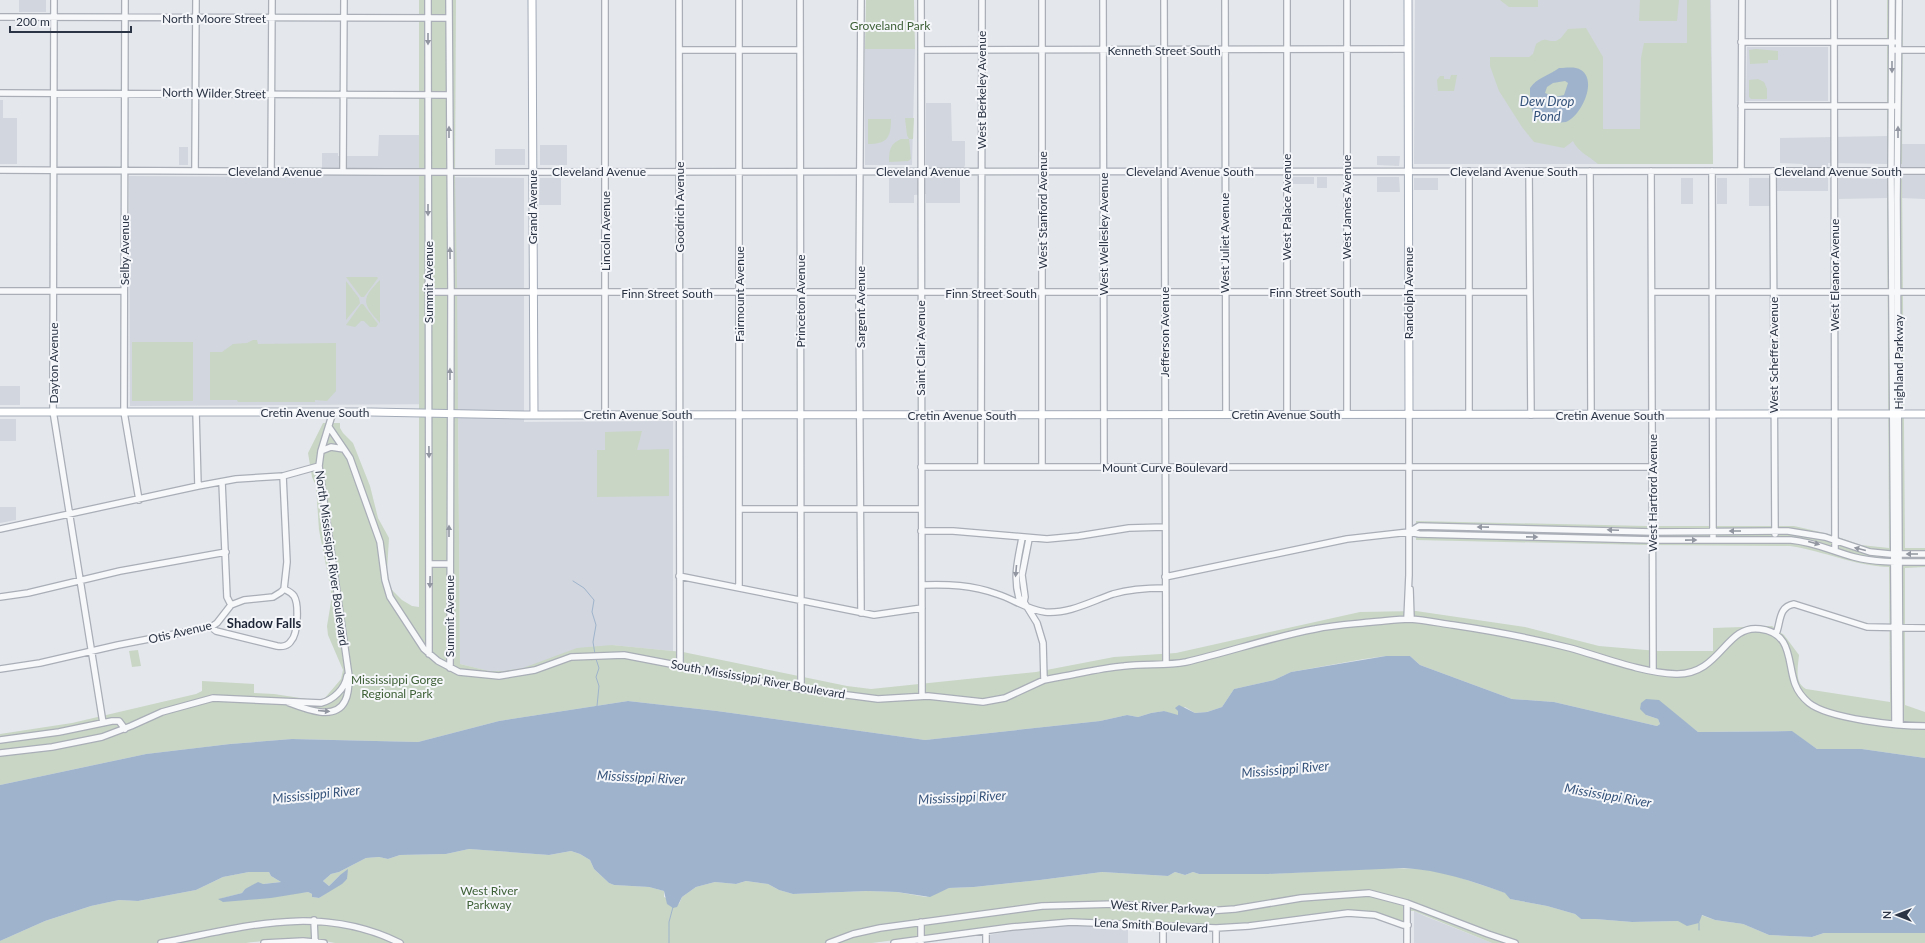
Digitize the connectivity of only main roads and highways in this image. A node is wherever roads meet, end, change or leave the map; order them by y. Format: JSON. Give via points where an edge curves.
{"nodes":[{"id":1,"x":532,"y":0,"type":"edge"},
{"id":2,"x":1408,"y":0,"type":"edge"},
{"id":3,"x":0,"y":412,"type":"edge"},
{"id":4,"x":1409,"y":414,"type":"junction"},
{"id":5,"x":1925,"y":414,"type":"edge"},
{"id":6,"x":534,"y":415,"type":"junction"}],
"edges":[{"from":1,"to":6,"type":"main road","name":"Grand Avenue"},
{"from":2,"to":4,"type":"main road","name":"Randolph Avenue"},
{"from":3,"to":6,"type":"main road","name":"Cretin Avenue South"},
{"from":4,"to":5,"type":"main road","name":"Cretin Avenue South"},
{"from":4,"to":6,"type":"main road","name":"Cretin Avenue South"}]}
